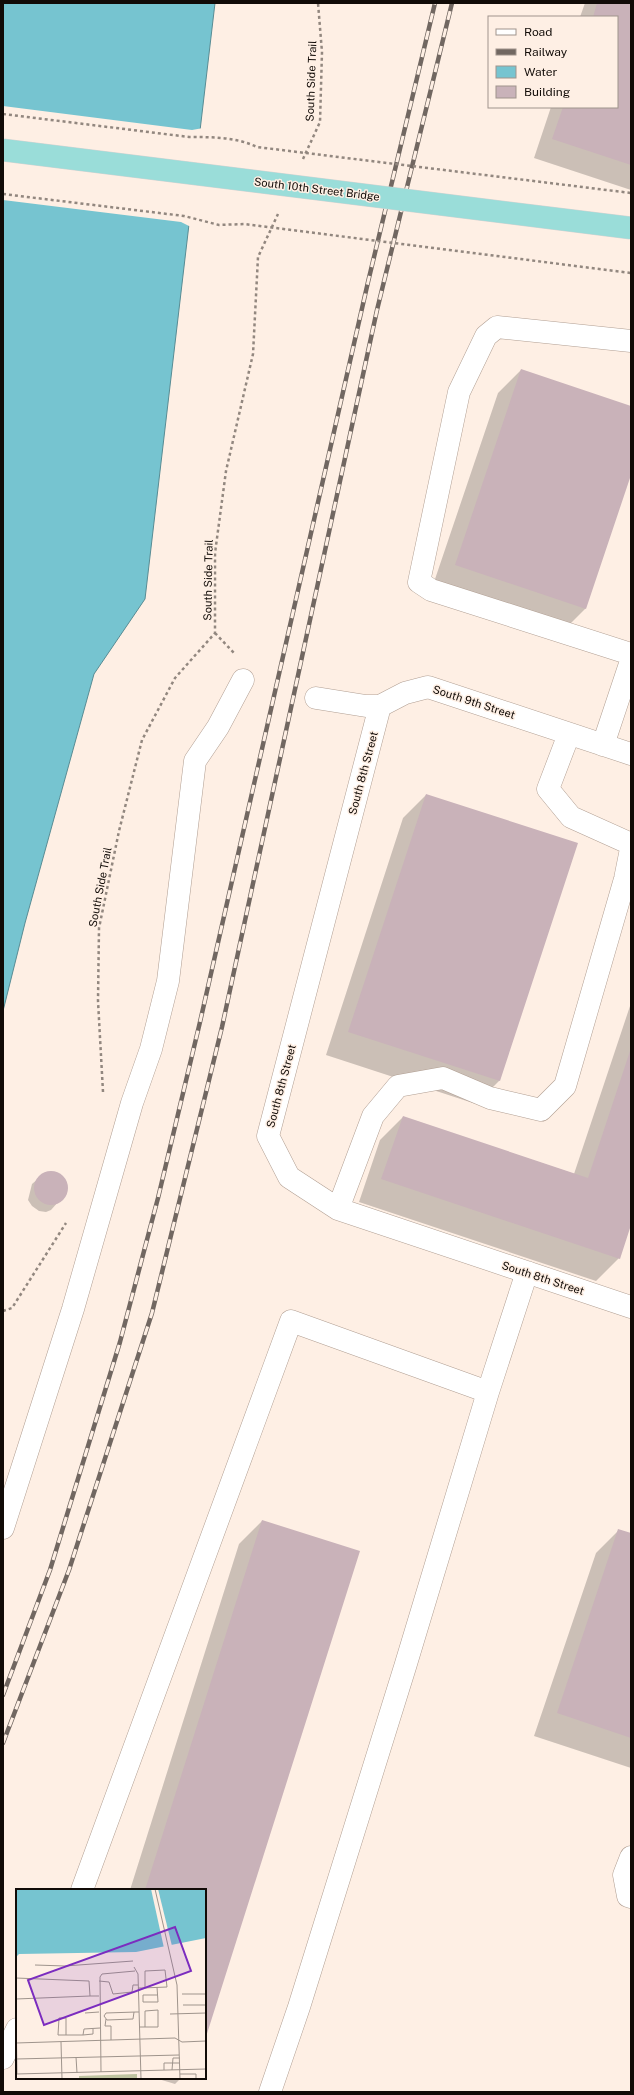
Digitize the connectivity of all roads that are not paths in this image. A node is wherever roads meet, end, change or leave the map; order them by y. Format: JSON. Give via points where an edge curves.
{"nodes":[{"id":1,"x":3,"y":150,"type":"edge"},
{"id":2,"x":631,"y":228,"type":"edge"},
{"id":3,"x":631,"y":341,"type":"edge"},
{"id":4,"x":631,"y":654,"type":"edge"},
{"id":5,"x":631,"y":662,"type":"edge"},
{"id":6,"x":243,"y":680,"type":"dead end"},
{"id":7,"x":316,"y":698,"type":"dead end"},
{"id":8,"x":380,"y":706,"type":"junction"},
{"id":9,"x":569,"y":734,"type":"junction"},
{"id":10,"x":603,"y":745,"type":"junction"},
{"id":11,"x":631,"y":754,"type":"edge"},
{"id":12,"x":631,"y":844,"type":"edge"},
{"id":13,"x":631,"y":849,"type":"edge"},
{"id":14,"x":338,"y":1209,"type":"junction"},
{"id":15,"x":527,"y":1272,"type":"junction"},
{"id":16,"x":631,"y":1307,"type":"edge"},
{"id":17,"x":488,"y":1392,"type":"junction"},
{"id":18,"x":3,"y":1528,"type":"edge"},
{"id":19,"x":631,"y":1857,"type":"edge"},
{"id":20,"x":82,"y":1889,"type":"edge"},
{"id":21,"x":631,"y":1897,"type":"edge"},
{"id":22,"x":16,"y":2030,"type":"edge"},
{"id":23,"x":3,"y":2058,"type":"edge"},
{"id":24,"x":270,"y":2092,"type":"edge"}],
"edges":[{"from":1,"to":2,"type":"main road","name":"South 10th Street Bridge","bridge":true},
{"from":3,"to":4,"type":"street","via":[[497,326],[486,336],[459,392],[419,582],[431,590]]},
{"from":5,"to":10,"type":"street"},
{"from":6,"to":18,"type":"street","via":[[218,727],[195,761],[168,981],[151,1049],[132,1103],[73,1308]]},
{"from":7,"to":8,"type":"street"},
{"from":8,"to":9,"type":"street","name":"South 9th Street","via":[[405,693],[428,687]]},
{"from":8,"to":14,"type":"street","name":"South 8th Street","via":[[268,1136],[289,1177]]},
{"from":9,"to":10,"type":"street","name":"South 9th Street"},
{"from":9,"to":12,"type":"street","via":[[548,789],[570,816]]},
{"from":10,"to":11,"type":"street","name":"South 9th Street"},
{"from":13,"to":14,"type":"street","via":[[623,886],[565,1086],[541,1110],[490,1098],[443,1078],[398,1086],[373,1116]]},
{"from":14,"to":15,"type":"street","name":"South 8th Street"},
{"from":15,"to":16,"type":"street","name":"South 8th Street"},
{"from":15,"to":17,"type":"street"},
{"from":17,"to":20,"type":"street","via":[[291,1321]]},
{"from":17,"to":24,"type":"street","via":[[396,1697]]},
{"from":19,"to":21,"type":"street","via":[[624,1875],[628,1896]]},
{"from":22,"to":23,"type":"street"}]}
